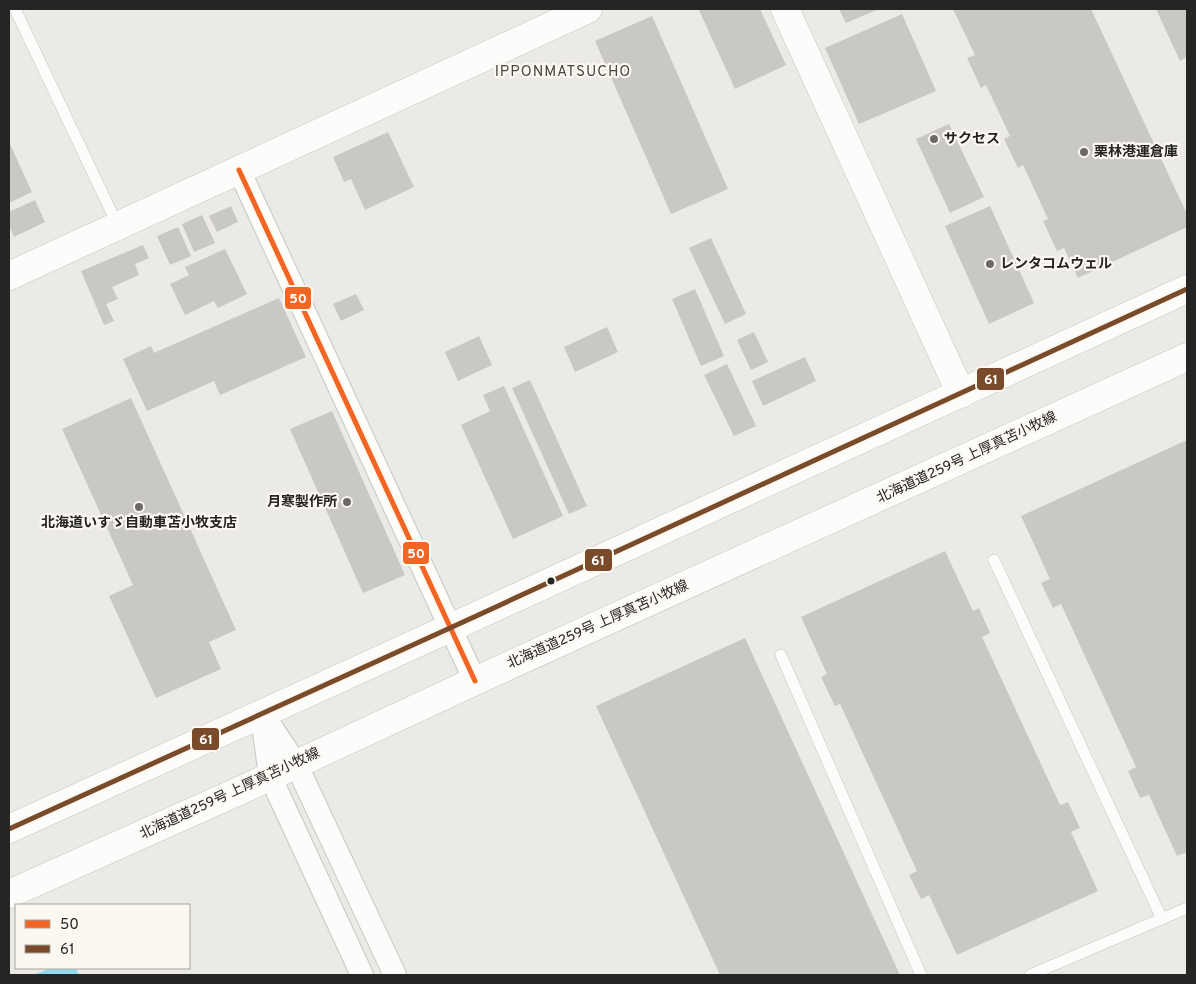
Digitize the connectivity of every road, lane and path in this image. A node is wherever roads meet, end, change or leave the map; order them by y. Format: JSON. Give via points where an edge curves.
{"nodes":[{"id":1,"x":15,"y":9,"type":"edge"},
{"id":2,"x":588,"y":9,"type":"edge"},
{"id":3,"x":785,"y":9,"type":"edge"},
{"id":4,"x":239,"y":170,"type":"junction"},
{"id":5,"x":118,"y":226,"type":"junction"},
{"id":6,"x":9,"y":276,"type":"edge"},
{"id":7,"x":1187,"y":289,"type":"edge"},
{"id":8,"x":1187,"y":356,"type":"edge"},
{"id":9,"x":961,"y":394,"type":"junction"},
{"id":10,"x":994,"y":560,"type":"dead end"},
{"id":11,"x":450,"y":628,"type":"junction"},
{"id":12,"x":781,"y":655,"type":"dead end"},
{"id":13,"x":475,"y":681,"type":"junction"},
{"id":14,"x":262,"y":713,"type":"junction"},
{"id":15,"x":296,"y":764,"type":"junction"},
{"id":16,"x":270,"y":776,"type":"junction"},
{"id":17,"x":9,"y":829,"type":"edge"},
{"id":18,"x":9,"y":894,"type":"edge"},
{"id":19,"x":1187,"y":908,"type":"edge"},
{"id":20,"x":1162,"y":919,"type":"junction"},
{"id":21,"x":362,"y":975,"type":"edge"},
{"id":22,"x":395,"y":975,"type":"edge"},
{"id":23,"x":921,"y":975,"type":"edge"},
{"id":24,"x":1030,"y":975,"type":"edge"}],
"edges":[{"from":1,"to":5,"type":"lane"},
{"from":2,"to":4,"type":"main road"},
{"from":3,"to":9,"type":"main road"},
{"from":4,"to":5,"type":"main road"},
{"from":4,"to":11,"type":"street"},
{"from":5,"to":6,"type":"main road"},
{"from":7,"to":9,"type":"main road"},
{"from":8,"to":13,"type":"main road","name":"北海道道259号 上厚真苫小牧線"},
{"from":9,"to":11,"type":"main road"},
{"from":10,"to":20,"type":"lane"},
{"from":11,"to":13,"type":"street"},
{"from":11,"to":14,"type":"main road"},
{"from":12,"to":23,"type":"lane"},
{"from":13,"to":15,"type":"main road","name":"北海道道259号 上厚真苫小牧線"},
{"from":14,"to":15,"type":"street"},
{"from":14,"to":16,"type":"street"},
{"from":14,"to":17,"type":"main road"},
{"from":15,"to":16,"type":"main road","name":"北海道道259号 上厚真苫小牧線"},
{"from":15,"to":22,"type":"street"},
{"from":16,"to":18,"type":"main road","name":"北海道道259号 上厚真苫小牧線"},
{"from":16,"to":21,"type":"street"},
{"from":19,"to":20,"type":"lane"},
{"from":20,"to":24,"type":"lane"}]}
